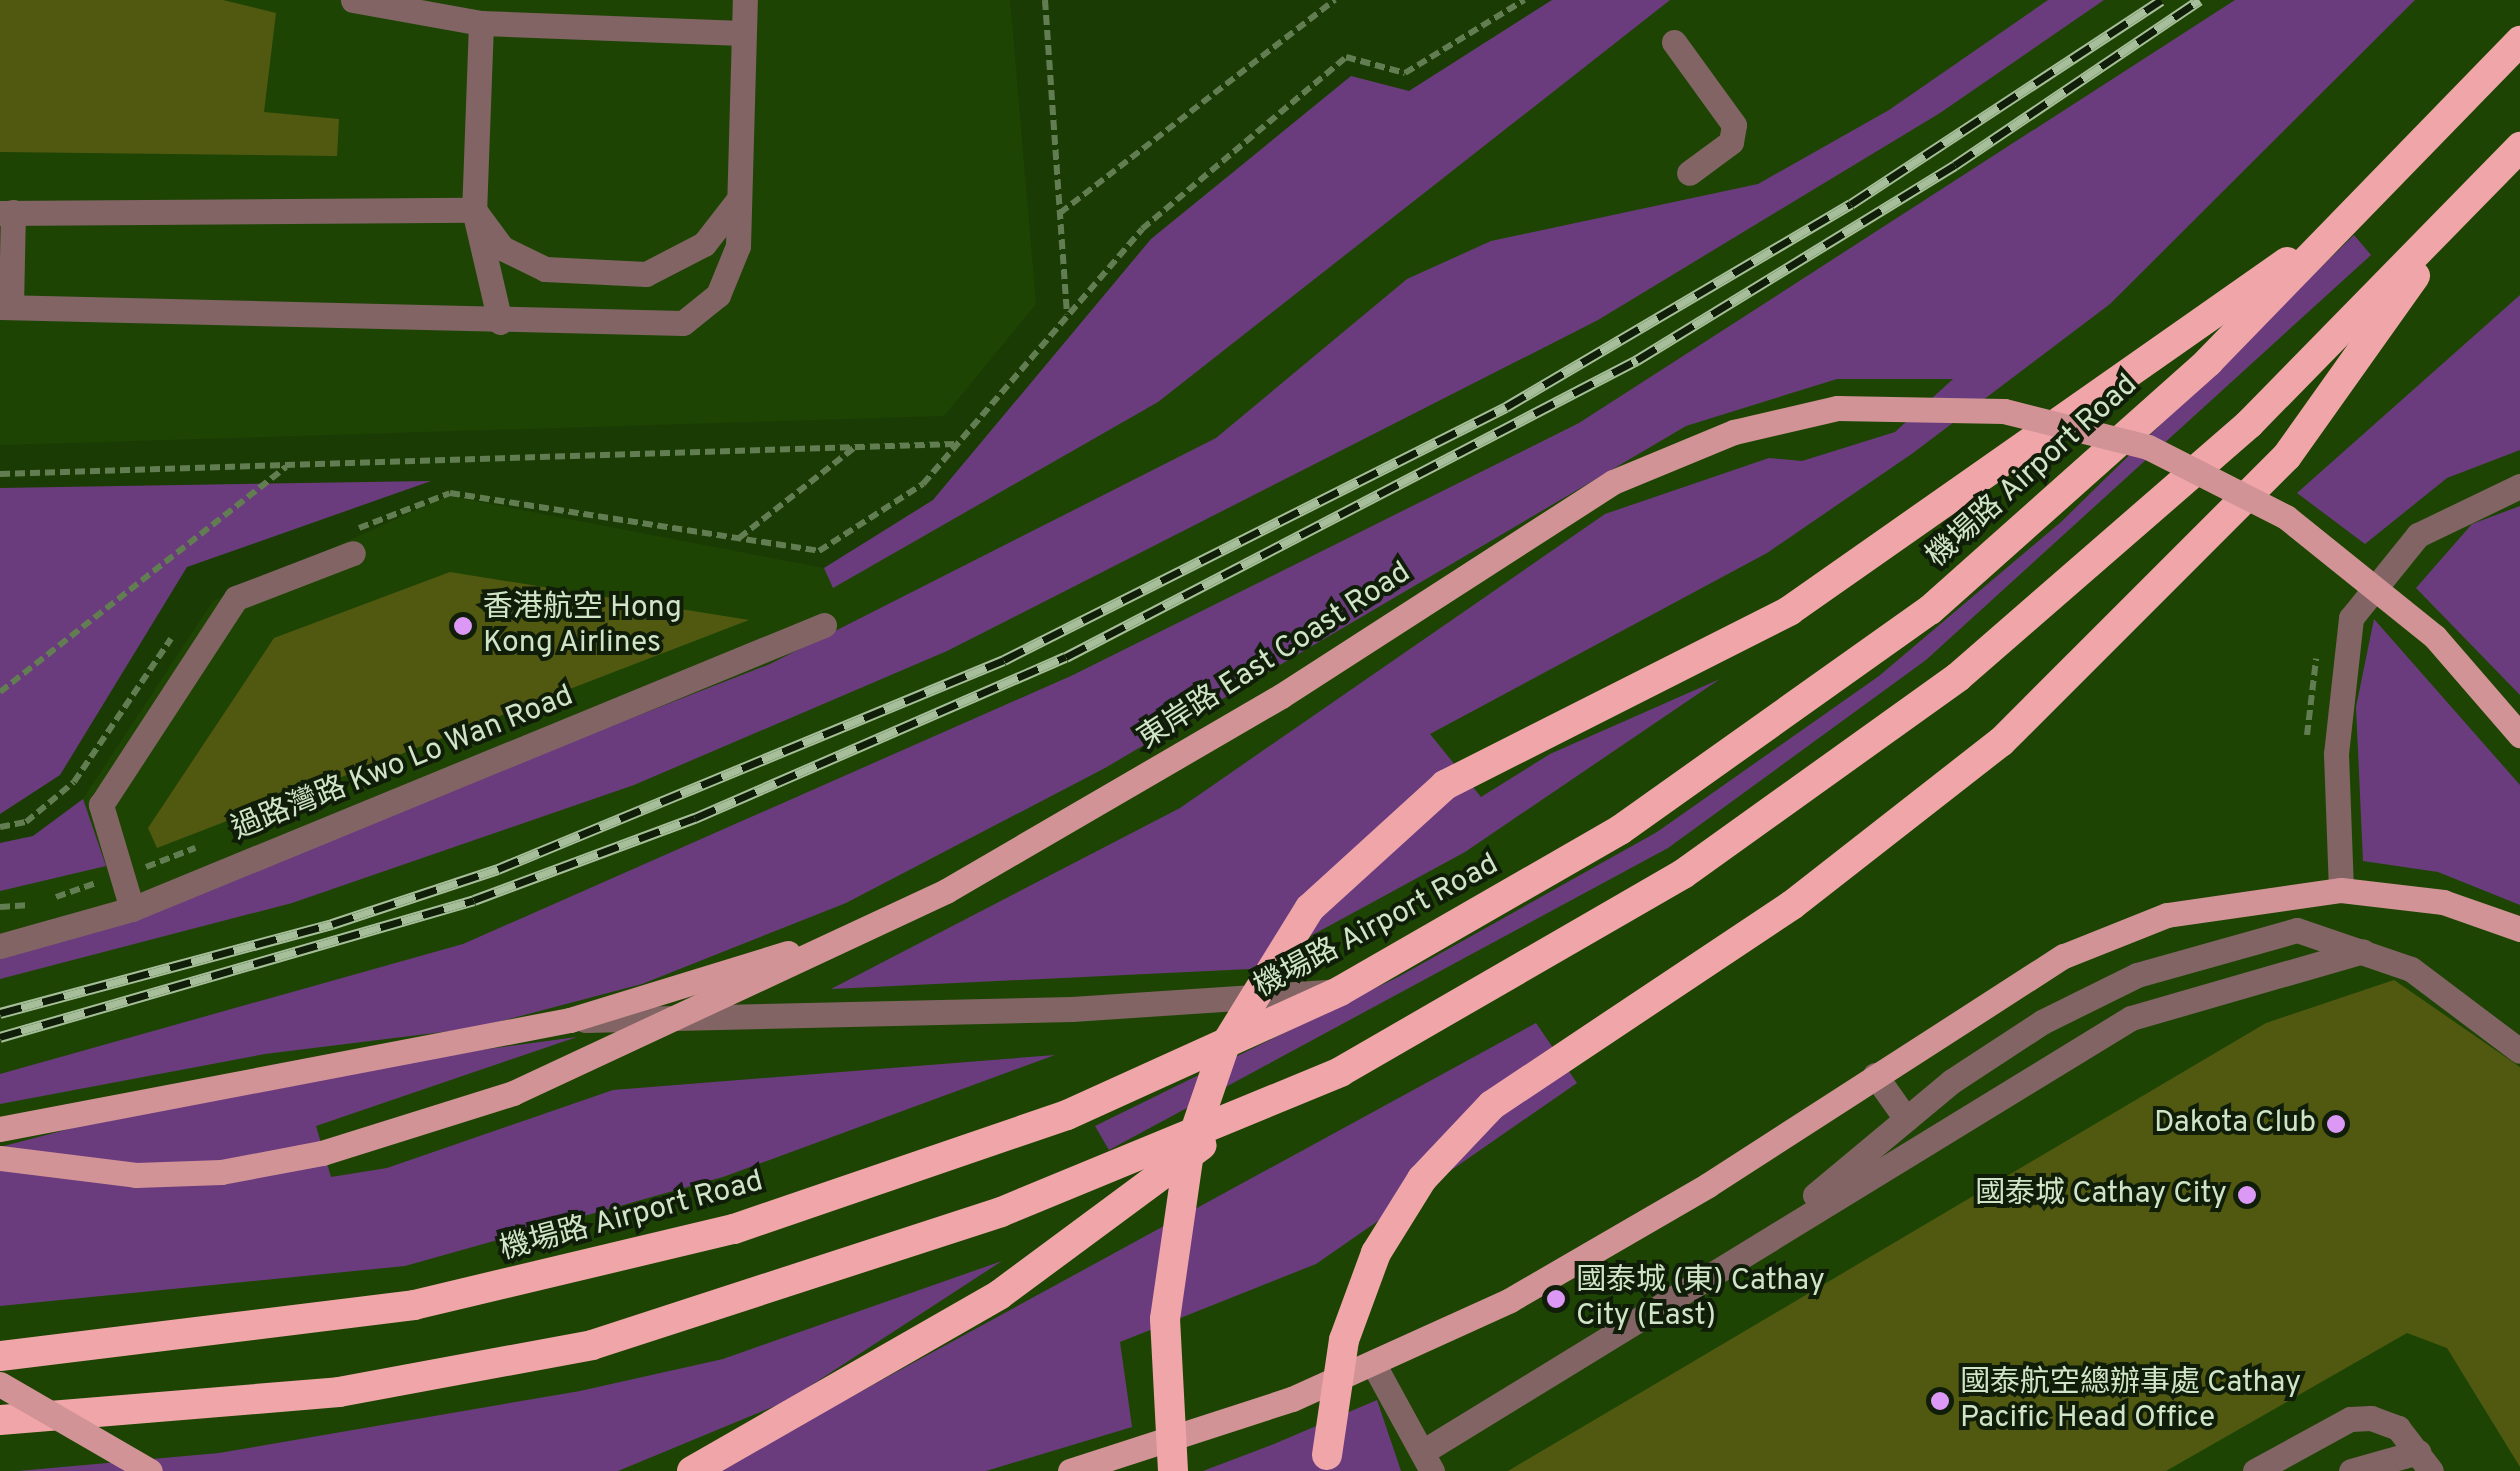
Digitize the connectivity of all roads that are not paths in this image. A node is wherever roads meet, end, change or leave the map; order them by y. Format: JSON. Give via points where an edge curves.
{"nodes":[{"id":1,"x":353,"y":0,"type":"edge"},
{"id":2,"x":745,"y":0,"type":"edge"},
{"id":3,"x":481,"y":23,"type":"junction"},
{"id":4,"x":742,"y":34,"type":"junction"},
{"id":5,"x":2520,"y":41,"type":"edge"},
{"id":6,"x":1674,"y":42,"type":"dead end"},
{"id":7,"x":2520,"y":147,"type":"edge"},
{"id":8,"x":1689,"y":173,"type":"dead end"},
{"id":9,"x":739,"y":200,"type":"junction"},
{"id":10,"x":2469,"y":200,"type":"junction"},
{"id":11,"x":474,"y":210,"type":"junction"},
{"id":12,"x":7,"y":213,"type":"edge"},
{"id":13,"x":2348,"y":219,"type":"junction"},
{"id":14,"x":5,"y":306,"type":"edge"},
{"id":15,"x":500,"y":322,"type":"junction"},
{"id":16,"x":2520,"y":486,"type":"edge"},
{"id":17,"x":349,"y":543,"type":"road end"},
{"id":18,"x":824,"y":625,"type":"dead end"},
{"id":19,"x":2520,"y":735,"type":"edge"},
{"id":20,"x":2341,"y":890,"type":"junction"},
{"id":21,"x":132,"y":909,"type":"junction"},
{"id":22,"x":874,"y":926,"type":"junction"},
{"id":23,"x":2520,"y":929,"type":"edge"},
{"id":24,"x":0,"y":946,"type":"edge"},
{"id":25,"x":2364,"y":951,"type":"junction"},
{"id":26,"x":1340,"y":991,"type":"junction"},
{"id":27,"x":682,"y":1018,"type":"junction"},
{"id":28,"x":570,"y":1020,"type":"junction"},
{"id":29,"x":2520,"y":1051,"type":"edge"},
{"id":30,"x":1876,"y":1075,"type":"junction"},
{"id":31,"x":1906,"y":1119,"type":"junction"},
{"id":32,"x":1232,"y":1123,"type":"junction"},
{"id":33,"x":0,"y":1129,"type":"edge"},
{"id":34,"x":0,"y":1158,"type":"edge"},
{"id":35,"x":1772,"y":1234,"type":"junction"},
{"id":36,"x":0,"y":1356,"type":"edge"},
{"id":37,"x":1374,"y":1365,"type":"junction"},
{"id":38,"x":0,"y":1384,"type":"edge"},
{"id":39,"x":0,"y":1420,"type":"edge"},
{"id":40,"x":1428,"y":1461,"type":"edge"},
{"id":41,"x":2425,"y":1461,"type":"edge"},
{"id":42,"x":1328,"y":1463,"type":"edge"},
{"id":43,"x":150,"y":1471,"type":"edge"},
{"id":44,"x":692,"y":1471,"type":"edge"},
{"id":45,"x":1070,"y":1471,"type":"edge"},
{"id":46,"x":1173,"y":1471,"type":"edge"},
{"id":47,"x":2255,"y":1471,"type":"edge"},
{"id":48,"x":2352,"y":1471,"type":"edge"}],
"edges":[{"from":1,"to":3,"type":"street"},
{"from":2,"to":4,"type":"street"},
{"from":3,"to":4,"type":"street"},
{"from":3,"to":11,"type":"street"},
{"from":4,"to":9,"type":"street"},
{"from":5,"to":13,"type":"highway","name":"機場路 Airport Road"},
{"from":6,"to":8,"type":"street","via":[[1734,125],[1731,142]]},
{"from":7,"to":10,"type":"highway"},
{"from":9,"to":11,"type":"street","via":[[704,244],[646,274],[545,269],[502,248]]},
{"from":9,"to":15,"type":"street","via":[[738,246],[718,295],[683,323]]},
{"from":10,"to":32,"type":"highway","via":[[2249,424],[1958,677],[1684,874],[1492,991]]},
{"from":10,"to":42,"type":"highway","bridge":true,"via":[[2288,456],[2000,742],[1792,905],[1492,1105],[1422,1179],[1376,1254],[1340,1358]]},
{"from":11,"to":12,"type":"street"},
{"from":11,"to":15,"type":"street"},
{"from":12,"to":14,"type":"street"},
{"from":13,"to":26,"type":"highway","name":"機場路 Airport Road","via":[[2072,489],[1900,632],[1620,830]]},
{"from":13,"to":46,"type":"highway","bridge":true,"via":[[1789,611],[1445,784],[1310,908],[1224,1047],[1190,1146],[1165,1319]]},
{"from":14,"to":15,"type":"street"},
{"from":16,"to":20,"type":"street","via":[[2418,535],[2351,618],[2336,754]]},
{"from":17,"to":21,"type":"street","via":[[236,598],[101,804]]},
{"from":18,"to":21,"type":"street","name":"過路灣路 Kwo Lo Wan Road"},
{"from":19,"to":22,"type":"main road","name":"東岸路 East Coast Road","bridge":true,"via":[[2435,637],[2286,516],[2148,447],[2004,411],[1837,408],[1734,432],[1614,482],[1124,791]]},
{"from":20,"to":23,"type":"main road","via":[[2443,902]]},
{"from":20,"to":30,"type":"main road","via":[[2258,896],[2115,935],[2064,956]]},
{"from":21,"to":24,"type":"street","name":"過路灣路 Kwo Lo Wan Road"},
{"from":22,"to":27,"type":"main road","name":"東岸路 East Coast Road"},
{"from":22,"to":28,"type":"main road"},
{"from":25,"to":29,"type":"street","via":[[2411,969]]},
{"from":25,"to":31,"type":"street","via":[[2297,930],[2137,975],[2042,1022]]},
{"from":25,"to":35,"type":"street","via":[[2131,1018]]},
{"from":26,"to":27,"type":"street","via":[[1092,1008]]},
{"from":26,"to":36,"type":"highway","name":"機場路 Airport Road","via":[[980,1148],[630,1258],[304,1324]]},
{"from":27,"to":28,"type":"street"},
{"from":27,"to":34,"type":"main road","name":"東岸路 East Coast Road","via":[[513,1093],[322,1153],[174,1174]]},
{"from":28,"to":33,"type":"main road"},
{"from":30,"to":31,"type":"street"},
{"from":30,"to":37,"type":"main road","via":[[1601,1251]]},
{"from":31,"to":35,"type":"street"},
{"from":32,"to":39,"type":"highway","via":[[811,1279],[592,1345],[339,1392]]},
{"from":32,"to":44,"type":"highway","via":[[999,1295]]},
{"from":35,"to":40,"type":"street"},
{"from":37,"to":40,"type":"street"},
{"from":37,"to":45,"type":"main road"},
{"from":38,"to":43,"type":"main road","bridge":true},
{"from":41,"to":47,"type":"street","via":[[2398,1428],[2350,1419]]},
{"from":41,"to":48,"type":"street"}]}
